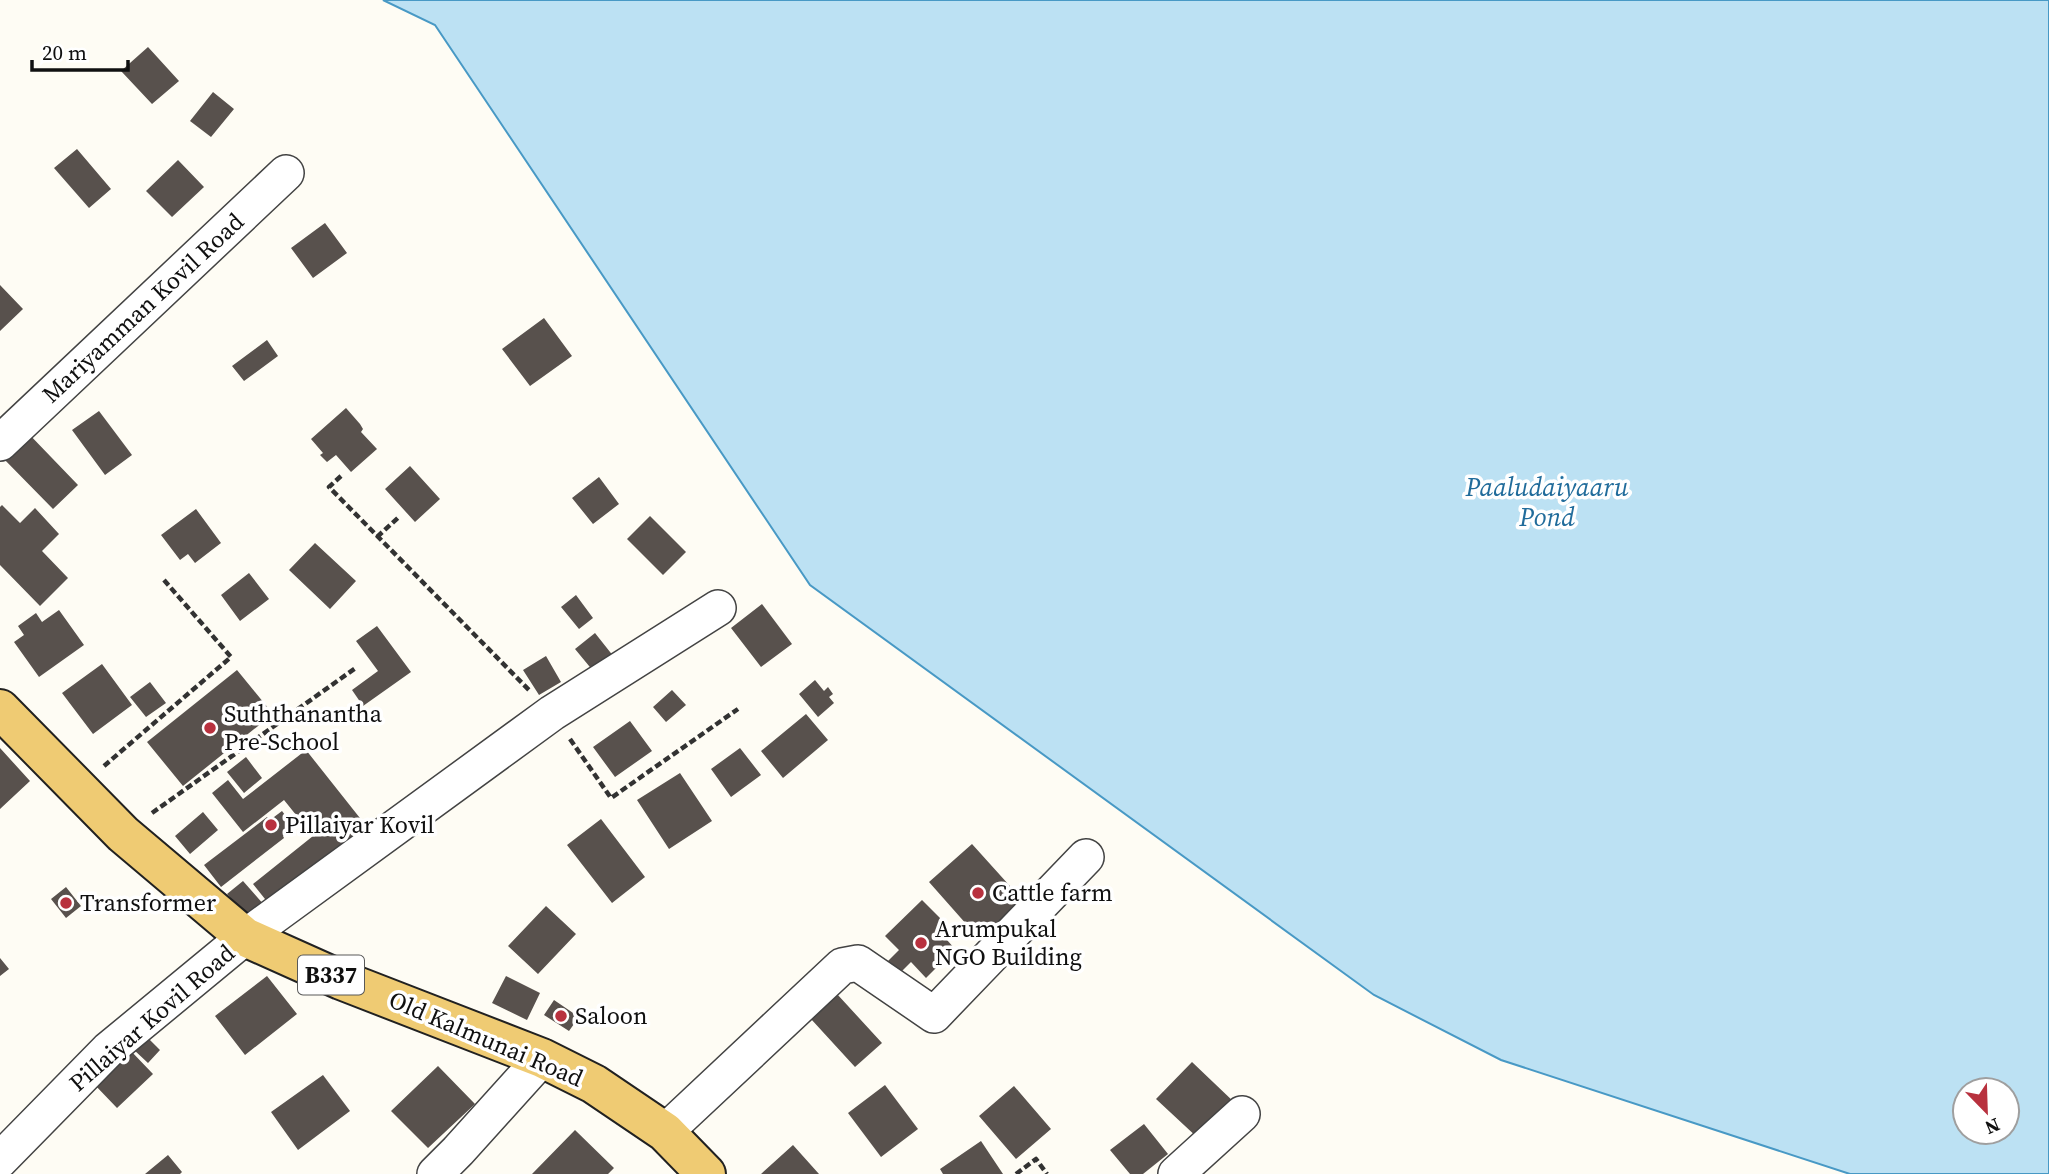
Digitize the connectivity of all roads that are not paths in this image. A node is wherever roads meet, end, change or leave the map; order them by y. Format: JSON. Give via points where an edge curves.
{"nodes":[{"id":1,"x":286,"y":173,"type":"dead end"},
{"id":2,"x":0,"y":443,"type":"edge"},
{"id":3,"x":718,"y":608,"type":"dead end"},
{"id":4,"x":0,"y":709,"type":"edge"},
{"id":5,"x":1086,"y":857,"type":"dead end"},
{"id":6,"x":245,"y":937,"type":"junction"},
{"id":7,"x":542,"y":1058,"type":"junction"},
{"id":8,"x":1242,"y":1114,"type":"dead end"},
{"id":9,"x":665,"y":1132,"type":"junction"},
{"id":10,"x":0,"y":1160,"type":"edge"},
{"id":11,"x":435,"y":1174,"type":"edge"},
{"id":12,"x":706,"y":1174,"type":"edge"},
{"id":13,"x":1177,"y":1174,"type":"edge"}],
"edges":[{"from":1,"to":2,"type":"street","name":"Mariyamman Kovil Road"},
{"from":3,"to":6,"type":"street","name":"Pillaiyar Kovil Road","via":[[552,713]]},
{"from":4,"to":6,"type":"main road","name":"Old Kalmunai Road","number":"B337","via":[[123,834]]},
{"from":5,"to":9,"type":"street","via":[[934,1015],[858,963],[842,966]]},
{"from":6,"to":7,"type":"main road","name":"Old Kalmunai Road","number":"B337","via":[[341,980]]},
{"from":6,"to":10,"type":"street","name":"Pillaiyar Kovil Road","via":[[108,1050]]},
{"from":7,"to":9,"type":"main road","name":"Old Kalmunai Road","number":"B337","via":[[594,1084]]},
{"from":7,"to":11,"type":"street"},
{"from":8,"to":13,"type":"street"},
{"from":9,"to":12,"type":"main road","name":"Old Kalmunai Road","number":"B337"}]}
